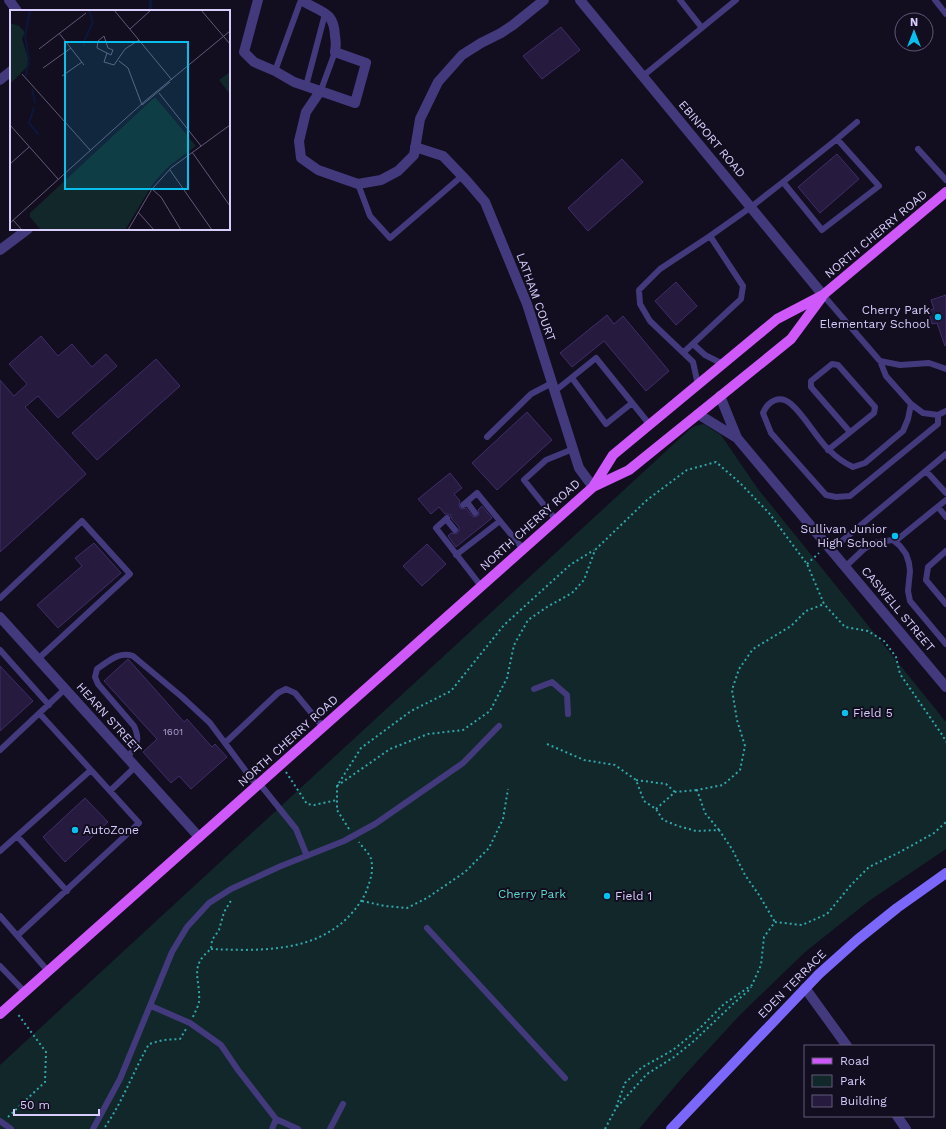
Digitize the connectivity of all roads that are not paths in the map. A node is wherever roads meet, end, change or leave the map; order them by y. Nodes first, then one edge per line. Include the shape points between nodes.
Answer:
1 (8, 0) edge
2 (258, 0) edge
3 (303, 0) edge
4 (544, 0) edge
5 (580, 0) edge
6 (680, 0) edge
7 (736, 0) edge
8 (935, 0) edge
9 (16, 10) edge
10 (325, 14) junction
11 (946, 14) edge
12 (702, 28) junction
13 (335, 52) junction
14 (275, 71) junction
15 (10, 72) edge
16 (643, 76) junction
17 (0, 80) edge
18 (306, 86) junction
19 (321, 90) junction
20 (857, 122) dead end
21 (837, 139) junction
22 (415, 147) junction
23 (918, 149) dead end
24 (462, 176) junction
25 (946, 180) edge
26 (783, 182) junction
27 (358, 184) junction
28 (946, 192) edge
29 (751, 207) junction
30 (27, 230) edge
31 (710, 236) junction
32 (0, 250) edge
33 (823, 295) junction
34 (692, 344) junction
35 (684, 352) junction
36 (880, 361) junction
37 (723, 364) junction
38 (946, 369) edge
39 (572, 378) junction
40 (698, 384) junction
41 (553, 387) junction
42 (720, 396) junction
43 (632, 403) junction
44 (911, 404) junction
45 (946, 411) edge
46 (698, 414) junction
47 (938, 415) junction
48 (650, 425) junction
49 (850, 432) junction
50 (487, 437) dead end
51 (737, 438) junction
52 (573, 449) junction
53 (828, 450) junction
54 (946, 454) edge
55 (926, 471) junction
56 (593, 487) junction
57 (946, 493) edge
58 (946, 500) edge
59 (938, 507) junction
60 (475, 512) dead end
61 (946, 516) edge
62 (556, 520) junction
63 (500, 521) junction
64 (484, 524) dead end
65 (455, 530) dead end
66 (489, 530) junction
67 (893, 540) junction
68 (829, 548) junction
69 (523, 549) junction
70 (946, 551) edge
71 (456, 555) junction
72 (845, 567) junction
73 (481, 586) junction
74 (0, 598) edge
75 (946, 604) edge
76 (0, 617) edge
77 (946, 644) edge
78 (0, 650) edge
79 (38, 659) junction
80 (946, 687) edge
81 (534, 689) dead end
82 (65, 690) junction
83 (50, 704) junction
84 (40, 714) junction
85 (568, 714) dead end
86 (499, 726) dead end
87 (323, 727) junction
88 (225, 743) junction
89 (0, 750) edge
90 (127, 758) junction
91 (135, 767) junction
92 (91, 770) junction
93 (258, 784) junction
94 (110, 791) junction
95 (17, 836) junction
96 (199, 837) junction
97 (0, 851) edge
98 (307, 856) junction
99 (946, 873) edge
100 (67, 891) junction
101 (0, 916) edge
102 (427, 928) dead end
103 (18, 935) junction
104 (1, 970) edge
105 (48, 971) junction
106 (805, 988) junction
107 (25, 992) junction
108 (151, 1006) junction
109 (0, 1014) edge
110 (846, 1045) edge
111 (565, 1078) dead end
112 (344, 1104) dead end
113 (898, 1117) edge
114 (276, 1119) junction
115 (1, 1122) edge
116 (11, 1129) edge
117 (93, 1129) edge
118 (272, 1129) edge
119 (298, 1129) edge
120 (330, 1129) edge
121 (671, 1129) edge
122 (906, 1129) edge

1 - 9 street
2 - 14 street via 244,52 254,62
3 - 10 street
3 - 14 lane
4 - 22 street via 513,25 462,55 438,82 420,119
5 - 16 street, EBINPORT ROAD
6 - 12 lane
7 - 12 lane
8 - 11 lane
10 - 13 street via 335,26
10 - 18 lane
12 - 16 lane
13 - 19 lane
13 - 19 street via 366,63 355,103
14 - 18 street
15 - 17 street
16 - 29 street, EBINPORT ROAD
18 - 19 street
19 - 27 street via 306,112 299,141 302,158 318,170
20 - 21 lane
21 - 26 lane
21 - 26 lane via 879,186 822,230
22 - 24 street, LATHAM COURT via 443,156
22 - 27 street via 414,155 398,171 382,180
23 - 25 lane
24 - 27 lane via 390,238 370,216
24 - 41 street, LATHAM COURT via 485,202 527,304
26 - 29 lane
28 - 33 main road, NORTH CHERRY ROAD
29 - 31 lane
29 - 33 street, EBINPORT ROAD
30 - 32 street
31 - 34 lane via 743,286 741,299
31 - 35 lane via 660,269 639,290 640,304 650,320
33 - 36 lane
33 - 37 main road, NORTH CHERRY ROAD via 777,319
33 - 42 main road, NORTH CHERRY ROAD via 791,339
34 - 35 lane
34 - 37 lane via 705,355
35 - 40 lane via 693,362
36 - 38 lane via 900,365 929,363
36 - 44 lane via 886,376
37 - 40 main road, NORTH CHERRY ROAD
39 - 41 lane
39 - 43 lane via 596,358
39 - 43 lane via 606,424
40 - 48 main road, NORTH CHERRY ROAD
41 - 50 lane via 531,394
41 - 52 street, LATHAM COURT
42 - 46 main road, NORTH CHERRY ROAD
42 - 51 street, CASWELL STREET
43 - 48 lane
44 - 47 lane via 923,413
44 - 53 lane via 903,431 865,463 853,467
45 - 47 lane
46 - 51 street, CASWELL STREET
46 - 56 main road, NORTH CHERRY ROAD via 629,470
47 - 53 lane via 938,424 850,496 836,497 826,495 771,433 762,413 765,406 772,400 781,398 791,403
48 - 56 main road, NORTH CHERRY ROAD via 613,454
49 - 49 lane via 874,413 875,407 838,365 832,364 811,381 812,387
49 - 53 lane
51 - 68 street, CASWELL STREET
52 - 56 street, LATHAM COURT via 579,468
52 - 62 lane via 546,460 524,480
54 - 55 lane
55 - 57 lane
55 - 68 lane via 868,520
56 - 62 main road, NORTH CHERRY ROAD
58 - 59 lane
59 - 61 lane
59 - 67 lane via 898,539
60 - 63 lane via 465,504 477,493
62 - 69 main road, NORTH CHERRY ROAD
63 - 66 lane
63 - 69 lane
64 - 66 lane
65 - 71 lane via 447,518 436,528
66 - 71 lane via 476,535
67 - 72 lane via 864,549
67 - 77 lane via 906,554 909,563 910,601
68 - 72 street, CASWELL STREET
69 - 73 main road, NORTH CHERRY ROAD
70 - 75 lane via 928,567 926,580
71 - 73 lane
72 - 80 street, CASWELL STREET
73 - 87 main road, NORTH CHERRY ROAD
74 - 79 lane via 82,521 130,574
76 - 79 street, HEARN STREET
78 - 83 lane
79 - 82 street, HEARN STREET
81 - 85 lane via 552,682 567,695
82 - 83 lane
82 - 90 street, HEARN STREET
83 - 84 lane
84 - 89 lane
84 - 92 lane
86 - 98 lane via 463,763 375,824
87 - 88 lane via 295,693 286,689 278,693
87 - 93 main road, NORTH CHERRY ROAD
88 - 90 lane via 210,723 192,706 133,656 126,653 97,669 95,677 138,734 137,745
88 - 93 lane
90 - 91 street, HEARN STREET
91 - 94 lane
91 - 96 street, HEARN STREET
92 - 94 lane
92 - 95 lane
93 - 96 main road, NORTH CHERRY ROAD
93 - 98 lane via 296,829
94 - 100 lane via 139,823
95 - 97 lane
95 - 100 lane
96 - 105 main road, NORTH CHERRY ROAD
98 - 108 lane via 231,889 209,903 187,927 172,952
99 - 106 street, EDEN TERRACE via 857,940
100 - 103 lane
101 - 103 lane
102 - 111 lane
103 - 105 lane
104 - 107 lane
105 - 107 main road, NORTH CHERRY ROAD
106 - 110 street
106 - 121 street, EDEN TERRACE
107 - 109 main road, NORTH CHERRY ROAD
108 - 114 lane via 190,1023 221,1045
108 - 117 lane via 120,1079
112 - 120 lane
113 - 122 street
114 - 118 lane
114 - 119 lane
115 - 116 lane

